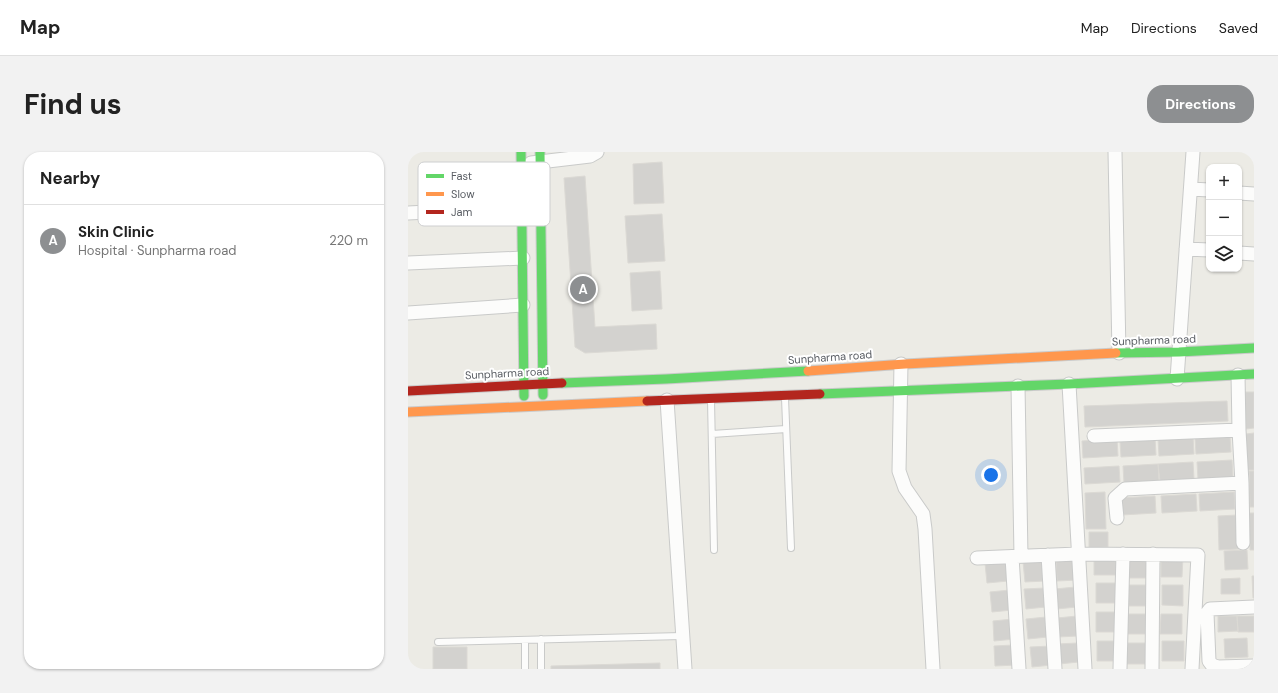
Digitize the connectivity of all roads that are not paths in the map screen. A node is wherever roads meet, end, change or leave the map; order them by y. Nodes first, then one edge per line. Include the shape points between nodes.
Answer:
1 (597, 152) edge
2 (1115, 152) edge
3 (1193, 152) edge
4 (540, 157) edge
5 (521, 158) edge
6 (1191, 189) junction
7 (1206, 190) edge
8 (1242, 193) edge
9 (1254, 194) edge
10 (408, 213) edge
11 (418, 213) edge
12 (522, 226) edge
13 (541, 226) edge
14 (1186, 249) junction
15 (1206, 250) edge
16 (1242, 253) edge
17 (1254, 254) edge
18 (523, 258) junction
19 (408, 263) edge
20 (523, 305) junction
21 (408, 313) edge
22 (1254, 348) edge
23 (1179, 352) junction
24 (1119, 353) junction
25 (901, 364) junction
26 (1254, 374) edge
27 (1238, 375) junction
28 (1178, 379) junction
29 (543, 383) junction
30 (524, 384) junction
31 (1069, 384) junction
32 (1018, 386) junction
33 (900, 390) junction
34 (408, 392) edge
35 (785, 395) junction
36 (711, 398) junction
37 (667, 400) junction
38 (544, 406) junction
39 (525, 407) junction
40 (408, 412) edge
41 (786, 429) junction
42 (1239, 430) junction
43 (712, 434) junction
44 (1094, 436) dead end
45 (1242, 483) junction
46 (1117, 518) dead end
47 (1243, 543) dead end
48 (792, 548) dead end
49 (714, 550) dead end
50 (1078, 554) junction
51 (1123, 554) junction
52 (1153, 554) junction
53 (1048, 555) junction
54 (1016, 557) junction
55 (977, 558) dead end
56 (1254, 607) edge
57 (682, 636) junction
58 (541, 639) junction
59 (525, 640) junction
60 (438, 642) dead end
61 (1254, 666) edge
62 (524, 669) edge
63 (542, 669) edge
64 (684, 669) edge
65 (933, 669) edge
66 (1019, 669) edge
67 (1055, 669) edge
68 (1085, 669) edge
69 (1120, 669) edge
70 (1152, 669) edge
71 (1192, 669) edge

1 - 4 street via 590,156
2 - 24 street
3 - 6 street
4 - 5 street
6 - 7 street
6 - 14 street
8 - 9 street
10 - 11 street
12 - 18 street
13 - 29 street
14 - 15 street
14 - 23 street
16 - 17 street
18 - 19 street
18 - 20 street
20 - 21 street
20 - 30 street
22 - 23 street, Sunpharma road
23 - 24 street, Sunpharma road
23 - 28 street
24 - 25 street, Sunpharma road
25 - 29 street, Sunpharma road via 792,372
25 - 33 street
26 - 27 street
27 - 28 street
27 - 42 street
28 - 31 street
29 - 30 street, Sunpharma road
29 - 38 street
30 - 34 street, Sunpharma road
30 - 39 street
31 - 32 street
31 - 50 street
32 - 33 street
32 - 54 street
33 - 35 street
33 - 65 street via 900,470 905,488 923,514
35 - 36 street
35 - 41 lane
36 - 37 street
36 - 43 lane
37 - 38 street
37 - 57 street
38 - 39 street
39 - 40 street
41 - 43 lane
41 - 48 lane
42 - 44 street
42 - 45 street
43 - 49 lane
45 - 46 street via 1125,489 1115,498
45 - 47 street
50 - 51 street
50 - 53 street
50 - 68 street
51 - 52 street
51 - 69 street
52 - 70 street
52 - 71 street via 1198,555
53 - 54 street
53 - 67 street
54 - 55 street
54 - 66 street
56 - 61 street via 1210,609 1207,613 1209,661 1212,666
57 - 58 lane
57 - 64 street
58 - 59 lane
58 - 63 lane
59 - 60 lane
59 - 62 lane

